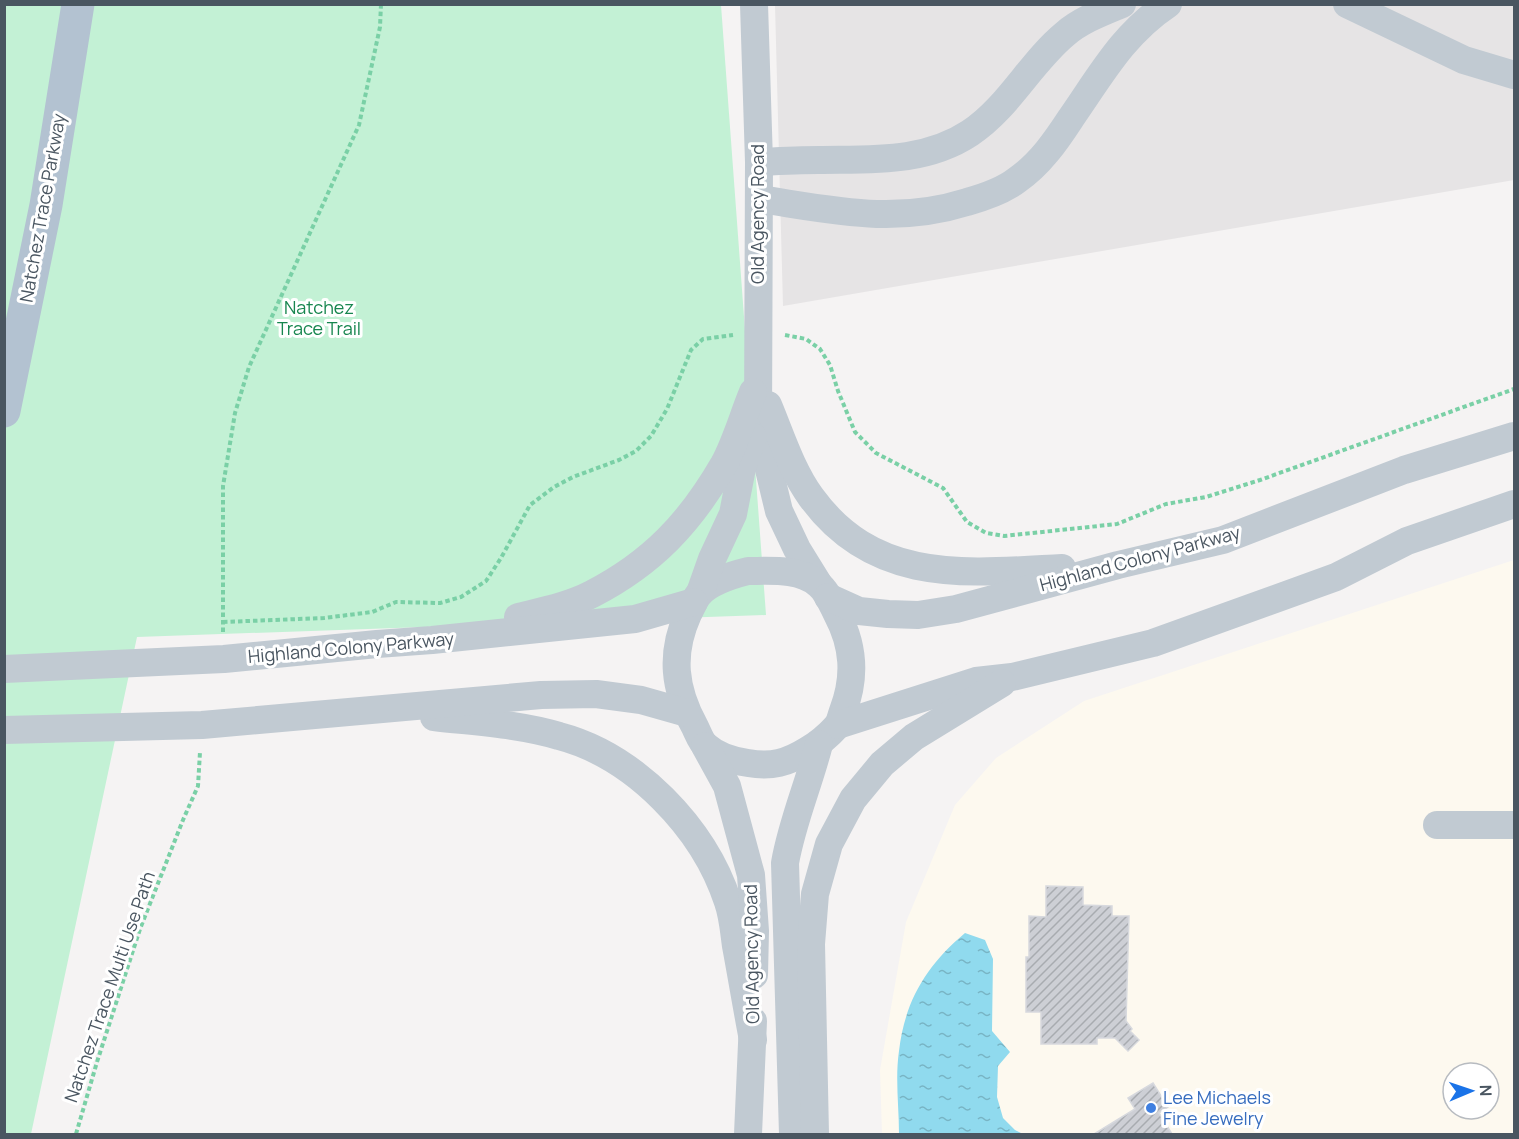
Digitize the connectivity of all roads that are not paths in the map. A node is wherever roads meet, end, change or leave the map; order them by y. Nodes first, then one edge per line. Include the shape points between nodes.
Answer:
1 (78, 4) edge
2 (754, 4) edge
3 (1122, 4) edge
4 (1168, 4) edge
5 (1347, 4) edge
6 (1515, 75) edge
7 (759, 162) junction
8 (759, 199) junction
9 (758, 379) junction
10 (4, 411) edge
11 (758, 424) junction
12 (1515, 436) edge
13 (1515, 504) edge
14 (1118, 566) junction
15 (823, 590) junction
16 (697, 598) junction
17 (432, 640) junction
18 (4, 669) edge
19 (1012, 677) junction
20 (366, 710) junction
21 (687, 713) junction
22 (4, 730) edge
23 (828, 734) junction
24 (705, 746) junction
25 (1437, 825) dead end
26 (1515, 825) edge
27 (753, 1040) junction
28 (748, 1134) edge
29 (793, 1134) edge
30 (815, 1134) edge

1 - 10 main road, Natchez Trace Parkway via 46,205
2 - 7 street, Old Agency Road
3 - 7 street via 1066,33 999,108 970,133 939,149 904,158
4 - 8 street via 1138,27 1108,61 1045,155 1017,180 988,196 923,213 884,215
5 - 6 street via 1464,60
7 - 8 street, Old Agency Road
8 - 9 street, Old Agency Road
9 - 11 street, Old Agency Road
9 - 14 street via 792,464 811,496 833,523 882,555 914,567 967,573
9 - 17 street via 725,462 669,541 640,565 591,595 565,605
11 - 15 street, Old Agency Road via 779,512
11 - 16 street, Old Agency Road via 742,468 733,514
12 - 14 street, Highland Colony Parkway via 1404,471 1223,540
13 - 19 street via 1407,541 1336,577 1153,643
14 - 15 street, Highland Colony Parkway via 956,609 918,615 859,611
15 - 16 street via 800,574 748,571 726,577
15 - 23 street via 842,623 851,649 852,676 846,703
16 - 17 street, Highland Colony Parkway via 635,619
16 - 21 street via 681,630 676,656 677,683
17 - 18 street, Highland Colony Parkway via 224,659
19 - 23 street via 976,681
19 - 30 street via 914,737 882,764 853,799 829,843 815,894 811,944
20 - 21 street via 596,694 641,700
20 - 22 street via 202,724
20 - 27 street via 505,725 560,736 599,751 639,777 671,806 704,850 728,902
21 - 24 street
23 - 24 street via 794,759 768,766 733,761
23 - 29 street, Old Agency Road via 790,834 785,863
24 - 27 street, Old Agency Road via 726,786 751,875 755,932
25 - 26 street
27 - 28 street, Old Agency Road

